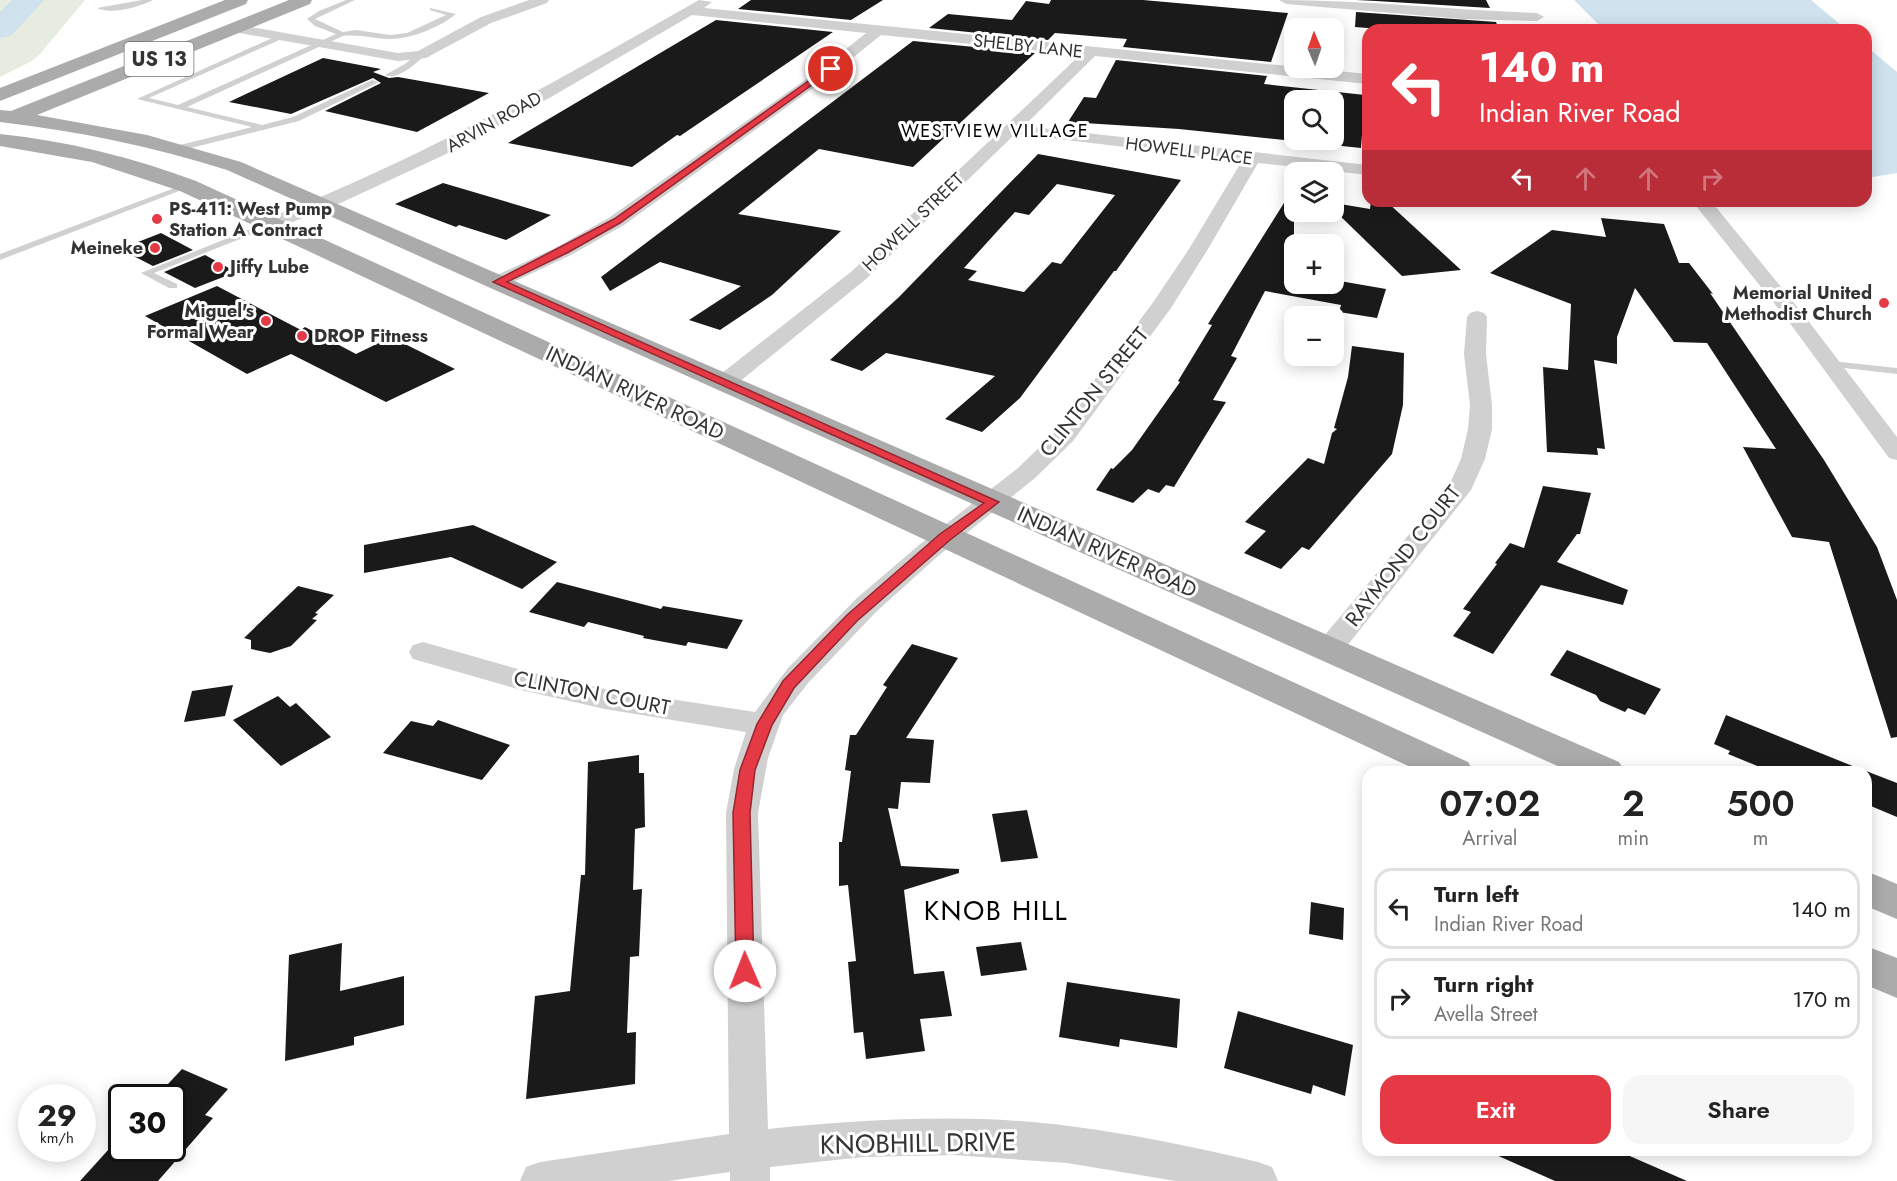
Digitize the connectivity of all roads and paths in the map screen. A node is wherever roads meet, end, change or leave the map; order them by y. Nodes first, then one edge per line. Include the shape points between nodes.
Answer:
1 (150, 0) edge
2 (240, 0) edge
3 (304, 0) edge
4 (352, 0) edge
5 (542, 0) edge
6 (709, 0) edge
7 (1286, 0) edge
8 (1521, 0) edge
9 (100, 8) dead end
10 (432, 9) dead end
11 (689, 11) junction
12 (1537, 17) junction
13 (1542, 24) edge
14 (234, 28) junction
15 (877, 31) junction
16 (341, 34) junction
17 (282, 37) junction
18 (321, 44) junction
19 (1091, 52) junction
20 (421, 55) junction
21 (389, 75) dead end
22 (1362, 78) edge
23 (375, 82) dead end
24 (0, 95) edge
25 (181, 107) junction
26 (4, 119) edge
27 (262, 127) junction
28 (1011, 129) junction
29 (0, 140) edge
30 (179, 148) junction
31 (1252, 158) junction
32 (1362, 170) edge
33 (188, 186) junction
34 (323, 205) junction
35 (1706, 207) edge
36 (270, 224) junction
37 (0, 257) edge
38 (498, 282) junction
39 (173, 286) dead end
40 (1477, 317) dead end
41 (1831, 364) junction
42 (1897, 371) edge
43 (725, 382) junction
44 (1897, 453) edge
45 (993, 502) junction
46 (945, 537) junction
47 (1329, 649) junction
48 (423, 652) dead end
49 (764, 724) junction
50 (1442, 766) edge
51 (1592, 766) edge
52 (1872, 891) edge
53 (1897, 902) edge
54 (1872, 967) edge
55 (1897, 979) edge
56 (749, 1166) edge
57 (540, 1181) edge
58 (1258, 1181) edge

1 - 9 lane
2 - 24 main road, US 13
3 - 14 main road, US 13
4 - 16 lane via 311,19
5 - 20 street via 486,20
6 - 11 street, ARVIN ROAD
7 - 12 street via 1429,13
8 - 12 street
10 - 16 lane via 453,14 409,35
11 - 15 street, SHELBY LANE
11 - 34 street, ARVIN ROAD via 455,144
12 - 13 street
14 - 17 street
14 - 26 main road, US 13
15 - 19 street, SHELBY LANE
15 - 38 street via 831,69 650,199 564,251
16 - 18 lane
17 - 18 street
17 - 25 lane via 141,99
18 - 20 street via 398,57
18 - 25 lane
19 - 22 street, SHELBY LANE
19 - 28 street, HOWELL STREET
20 - 21 lane
23 - 27 lane via 296,119
25 - 27 lane
26 - 30 main road, INDIAN RIVER ROAD via 103,131
27 - 30 lane
28 - 31 street, HOWELL PLACE
28 - 43 street, HOWELL STREET via 859,275
29 - 33 main road, INDIAN RIVER ROAD via 103,159
30 - 34 main road, INDIAN RIVER ROAD via 234,166
31 - 32 street, HOWELL PLACE
31 - 45 street, CLINTON STREET via 1172,291 1113,372 1053,448
33 - 36 main road, INDIAN RIVER ROAD
33 - 37 lane
34 - 36 street, ARVIN ROAD
34 - 38 main road, INDIAN RIVER ROAD
35 - 41 street
36 - 39 lane via 146,273
36 - 46 main road, INDIAN RIVER ROAD
38 - 43 main road, INDIAN RIVER ROAD
40 - 47 street, RAYMOND COURT via 1480,429 1473,459 1459,490
41 - 42 lane
41 - 44 street
43 - 45 main road, INDIAN RIVER ROAD
45 - 46 street, CLINTON STREET
45 - 47 main road, INDIAN RIVER ROAD
46 - 49 street, CLINTON STREET via 852,618 789,684
46 - 50 main road, INDIAN RIVER ROAD
47 - 51 main road, INDIAN RIVER ROAD
48 - 49 street, CLINTON COURT via 605,699
49 - 56 street, CLINTON STREET via 748,770 742,813
52 - 53 main road
54 - 55 main road
56 - 57 street, KNOBHILL DRIVE
56 - 58 street, KNOBHILL DRIVE via 863,1138 976,1138 1067,1144 1159,1158

